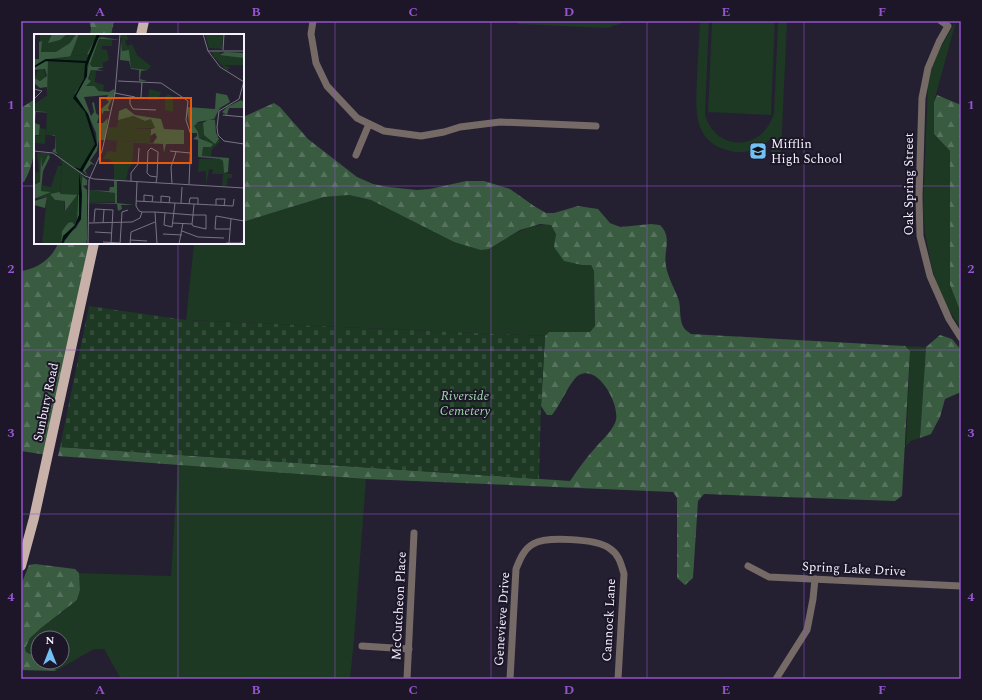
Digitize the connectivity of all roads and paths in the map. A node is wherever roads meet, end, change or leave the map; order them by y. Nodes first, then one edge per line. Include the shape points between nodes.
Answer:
1 (144, 21) edge
2 (313, 21) edge
3 (940, 21) edge
4 (141, 34) edge
5 (369, 124) junction
6 (596, 126) dead end
7 (356, 155) dead end
8 (94, 244) edge
9 (961, 338) edge
10 (414, 533) dead end
11 (534, 543) joint
12 (21, 566) edge
13 (748, 566) dead end
14 (815, 579) junction
15 (961, 586) edge
16 (362, 646) dead end
17 (409, 649) junction
18 (407, 679) edge
19 (510, 679) edge
20 (618, 679) edge
21 (776, 679) edge

1 - 4 main road
2 - 5 street via 311,34 316,63 327,86 357,118
3 - 9 street, Oak Spring Street via 948,26 928,68 922,98 920,236 930,276 949,319
5 - 6 street via 384,131 421,136 460,127 500,122
5 - 7 street
8 - 12 main road, Sunbury Road via 34,518
10 - 17 street, McCutcheon Place
11 - 19 street, Genevieve Drive via 522,554 516,569
11 - 20 street, Cannock Lane via 548,539 596,542 610,548 620,559 624,574
13 - 14 street, Spring Lake Drive via 770,576
14 - 15 street, Spring Lake Drive
14 - 21 street via 807,630
16 - 17 street
17 - 18 street, McCutcheon Place

